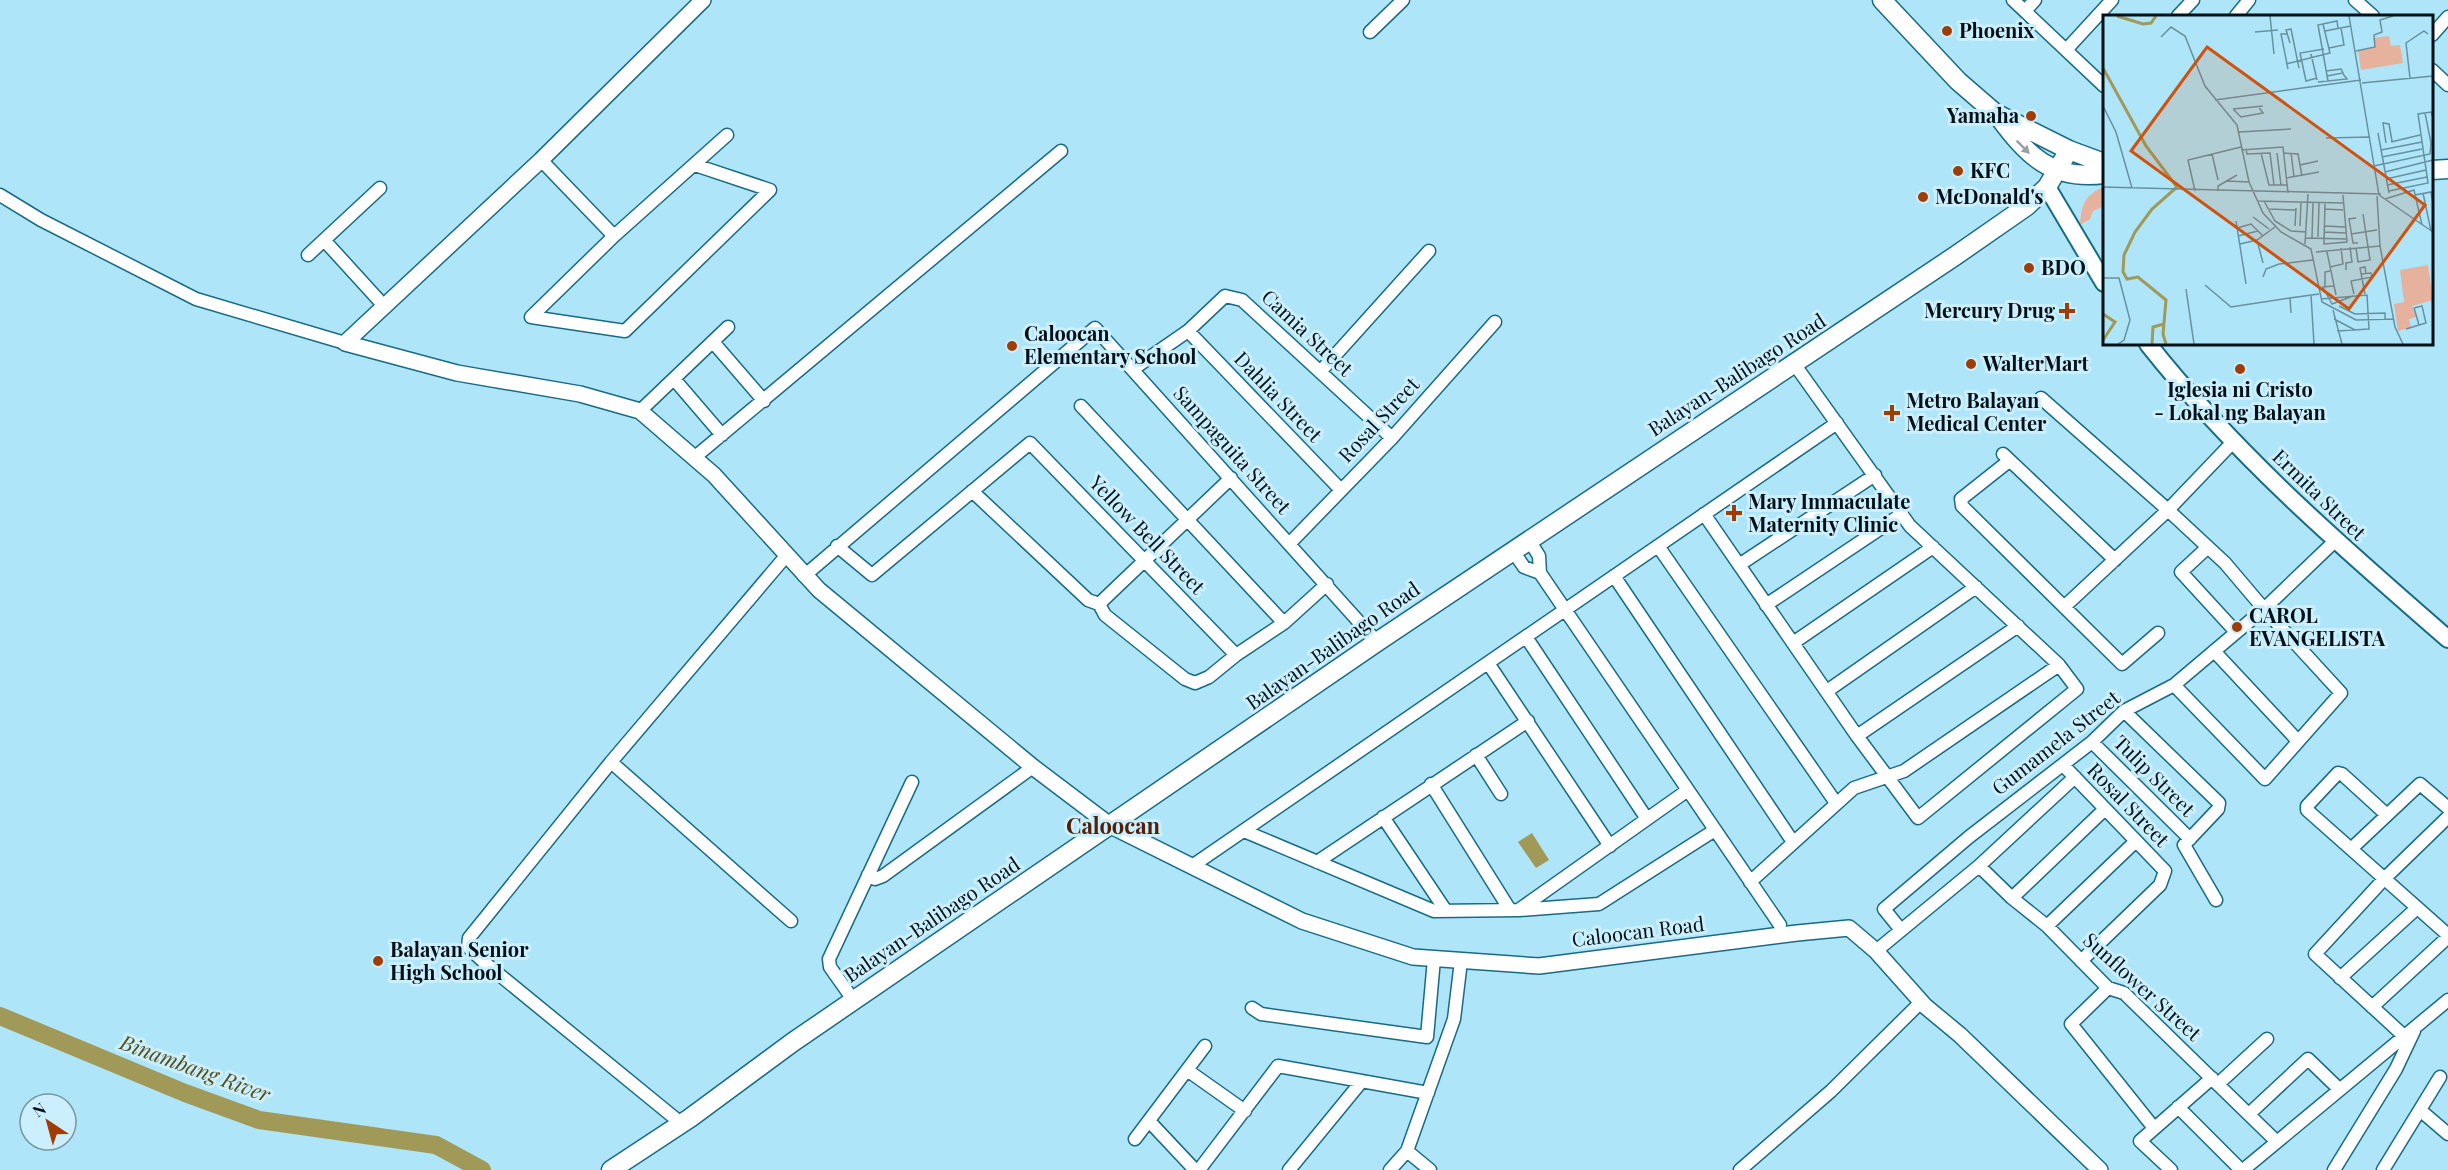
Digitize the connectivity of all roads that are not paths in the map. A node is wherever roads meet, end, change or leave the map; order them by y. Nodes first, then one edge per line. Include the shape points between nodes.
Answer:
1 (703, 0) edge
2 (1403, 0) edge
3 (1882, 0) edge
4 (2013, 0) edge
5 (2035, 0) edge
6 (2112, 0) edge
7 (2193, 0) edge
8 (2249, 0) edge
9 (2355, 0) edge
10 (2025, 11) junction
11 (2179, 15) edge
12 (2237, 15) edge
13 (2372, 15) edge
14 (2448, 17) edge
15 (1370, 33) dead end
16 (2433, 34) edge
17 (2066, 50) junction
18 (2433, 71) edge
19 (2448, 85) edge
20 (2103, 86) edge
21 (1995, 113) junction
22 (727, 135) dead end
23 (2069, 150) junction
24 (1062, 151) dead end
25 (541, 160) junction
26 (2103, 163) edge
27 (695, 165) junction
28 (2448, 169) edge
29 (2433, 170) edge
30 (2059, 171) junction
31 (2103, 174) edge
32 (2047, 187) junction
33 (380, 188) dead end
34 (0, 195) edge
35 (614, 236) junction
36 (324, 240) junction
37 (1429, 251) dead end
38 (308, 255) dead end
39 (2103, 281) edge
40 (385, 307) junction
41 (1495, 322) dead end
42 (728, 327) dead end
43 (1188, 331) junction
44 (713, 342) junction
45 (345, 343) junction
46 (2149, 345) edge
47 (1795, 365) junction
48 (1133, 369) junction
49 (1320, 372) junction
50 (674, 379) junction
51 (2041, 398) dead end
52 (764, 401) junction
53 (1081, 406) dead end
54 (640, 411) junction
55 (1837, 423) junction
56 (722, 435) junction
57 (1392, 438) junction
58 (2233, 442) junction
59 (695, 457) junction
60 (1875, 475) junction
61 (1231, 478) junction
62 (1341, 490) junction
63 (972, 491) junction
64 (2168, 510) junction
65 (1704, 514) junction
66 (1902, 514) junction
67 (1188, 520) junction
68 (1529, 540) junction
69 (2335, 541) junction
70 (1290, 543) junction
71 (837, 546) junction
72 (1659, 546) junction
73 (1933, 547) junction
74 (2208, 547) junction
75 (1513, 551) junction
76 (786, 556) junction
77 (1144, 560) junction
78 (2115, 560) junction
79 (1739, 565) junction
80 (1540, 573) junction
81 (804, 576) junction
82 (1614, 576) junction
83 (1328, 584) junction
84 (1976, 587) junction
85 (1099, 604) junction
86 (1766, 605) junction
87 (2064, 607) junction
88 (2264, 609) junction
89 (1566, 610) junction
90 (1284, 623) junction
91 (2018, 626) junction
92 (2236, 632) junction
93 (2158, 633) dead end
94 (1526, 637) junction
95 (2448, 639) edge
96 (1377, 642) junction
97 (1793, 643) junction
98 (2214, 651) junction
99 (1236, 655) junction
100 (1488, 663) junction
101 (2058, 665) junction
102 (2174, 685) junction
103 (1827, 691) junction
104 (2124, 711) junction
105 (1528, 721) junction
106 (1857, 736) junction
107 (2298, 741) junction
108 (2092, 742) junction
109 (1476, 755) junction
110 (611, 762) junction
111 (2063, 765) junction
112 (1033, 768) junction
113 (1887, 776) junction
114 (2075, 777) junction
115 (912, 782) dead end
116 (1431, 784) junction
117 (1688, 790) junction
118 (1501, 794) dead end
119 (1836, 803) junction
120 (2448, 808) edge
121 (2105, 809) junction
122 (2387, 815) junction
123 (1383, 817) junction
124 (2448, 817) edge
125 (1647, 819) junction
126 (1111, 826) junction
127 (1715, 830) junction
128 (1244, 831) junction
129 (2190, 839) junction
130 (1793, 842) junction
131 (2136, 842) junction
132 (1610, 846) junction
133 (2351, 849) junction
134 (1317, 862) junction
135 (1195, 864) dead end
136 (1979, 866) junction
137 (868, 875) junction
138 (2384, 879) junction
139 (1750, 882) junction
140 (2012, 898) junction
141 (2216, 900) dead end
142 (2417, 908) junction
143 (1514, 910) junction
144 (1446, 911) junction
145 (791, 921) dead end
146 (1780, 925) dead end
147 (2047, 926) junction
148 (1901, 930) junction
149 (2448, 936) edge
150 (1876, 951) junction
151 (1434, 959) junction
152 (1461, 961) junction
153 (2081, 961) junction
154 (2340, 978) junction
155 (2108, 988) junction
156 (2448, 1000) edge
157 (854, 1001) junction
158 (1921, 1002) junction
159 (2372, 1007) junction
160 (1252, 1008) dead end
161 (2416, 1027) junction
162 (2404, 1036) junction
163 (2267, 1039) dead end
164 (1204, 1046) dead end
165 (1187, 1070) junction
166 (2440, 1077) dead end
167 (1362, 1081) junction
168 (2215, 1081) junction
169 (2339, 1089) junction
170 (1428, 1093) junction
171 (2178, 1107) junction
172 (2420, 1110) junction
173 (1245, 1111) junction
174 (2249, 1114) junction
175 (1149, 1121) junction
176 (682, 1124) junction
177 (2154, 1128) junction
178 (2448, 1134) edge
179 (1135, 1140) dead end
180 (2276, 1141) junction
181 (1407, 1150) junction
182 (611, 1170) edge
183 (1197, 1170) edge
184 (1289, 1170) edge
185 (1390, 1170) edge
186 (1430, 1170) edge
187 (1740, 1170) edge
188 (2100, 1170) edge
189 (2171, 1170) edge
190 (2242, 1170) edge
191 (2334, 1170) edge
192 (2383, 1170) edge

1 - 25 street
2 - 15 street
3 - 21 main road via 1958,81
4 - 10 street
5 - 10 street
6 - 17 street
7 - 11 street
8 - 12 street
9 - 13 street
10 - 17 street
14 - 16 street
17 - 20 street
18 - 19 street
21 - 23 main road
21 -> 30 main road via 2021,146
22 - 27 street
23 - 26 main road
23 - 30 main road, Balayan-Balibago Road
24 - 52 street
25 - 35 street
25 - 40 street
27 - 35 street
27 - 35 street via 770,190 625,330 531,316
28 - 29 main road
30 - 31 main road
30 - 32 main road, Balayan-Balibago Road
32 - 39 main road
32 - 47 main road, Balayan-Balibago Road via 2027,206
33 - 36 street
34 - 45 street via 196,299
36 - 38 street
36 - 40 street
37 - 49 street
40 - 45 street
41 - 57 street, Rosal Street
42 - 44 street
43 - 48 street, Camia Street
43 - 49 street, Camia Street via 1225,296 1242,300
43 - 62 street, Dahlia Street
44 - 50 street
44 - 52 street
45 - 54 street via 457,373 580,394
46 - 58 main road, Ermita Street
47 - 55 street
47 - 68 main road, Balayan-Balibago Road
48 - 61 street, Sampaguita Street
48 - 71 street, Sampaguita Street via 1095,328
49 - 57 street, Camia Street
50 - 54 street
50 - 56 street
51 - 64 street
52 - 56 street
53 - 67 street
54 - 59 street, Caloocan Road
55 - 60 street
55 - 65 street
56 - 59 street
57 - 62 street, Rosal Street
58 - 64 street
58 - 69 main road, Ermita Street
59 - 76 street, Caloocan Road
60 - 66 street
60 - 79 street
61 - 67 street
61 - 70 street, Sampaguita Street
62 - 70 street, Rosal Street
63 - 71 street via 872,575
63 - 77 street, Yellow Bell Street via 1030,443
63 - 85 street via 1088,600
64 - 74 street
64 - 78 street
65 - 72 street
65 - 79 street
66 - 73 street
66 - 86 street
67 - 77 street
67 - 90 street
68 - 75 main road, Balayan-Balibago Road
68 - 80 street via 1539,556
69 - 88 street, Gumamela Street
69 - 95 main road, Ermita Street
70 - 83 street, Sampaguita Street
71 - 81 street, Sampaguita Street
72 - 82 street
72 - 119 street
73 - 84 street
73 - 97 street
74 - 88 street
74 - 92 street via 2181,572
75 - 80 street via 1524,567
75 - 96 main road, Balayan-Balibago Road
76 - 81 street, Caloocan Road
76 - 110 street
77 - 85 street
77 - 99 street, Yellow Bell Street
78 - 87 street
78 - 87 street via 2006,458 1961,499 1962,506
79 - 86 street
80 - 89 street
81 - 112 street, Caloocan Road
82 - 89 street
82 - 130 street
83 - 90 street
83 - 96 street, Sampaguita Street
84 - 91 street
84 - 103 street
85 - 99 street via 1105,615 1185,679 1195,682 1209,677
86 - 97 street
87 - 93 street via 2122,664
88 - 92 street, Gumamela Street
88 - 107 street via 2341,693
89 - 94 street
89 - 117 street
90 - 99 street
91 - 101 street
91 - 106 street
92 - 98 street, Gumamela Street
94 - 100 street
94 - 125 street
96 - 126 main road, Balayan-Balibago Road
97 - 103 street
98 - 102 street, Gumamela Street
98 - 107 street
100 - 105 street
100 - 128 street
101 - 113 street via 1904,771
101 - 113 street via 2077,689 1918,818
102 - 104 street, Gumamela Street
102 - 107 street via 2265,779
103 - 106 street
104 - 108 street, Gumamela Street
104 - 129 street via 2219,803
105 - 109 street
105 - 132 street
106 - 113 street
108 - 111 street, Gumamela Street
108 - 129 street, Tulip Street
109 - 116 street
109 - 118 street
110 - 145 street
110 - 176 street via 468,938 468,947
111 - 114 street, Rosal Street
111 - 148 street, Gumamela Street via 1987,822 1884,909
112 - 126 street, Caloocan Road
112 - 137 street via 883,876 875,879
113 - 119 street via 1854,788
114 - 121 street, Rosal Street
114 - 136 street
115 - 137 street
116 - 123 street
116 - 143 street
117 - 125 street
117 - 127 street
119 - 130 street
120 - 122 street via 2420,784
121 - 131 street, Rosal Street
121 - 140 street
122 - 133 street
122 - 133 street via 2338,773 2307,810
123 - 134 street
123 - 144 street
124 - 138 street
125 - 132 street
126 - 151 street, Caloocan Road via 1302,921 1413,957
126 - 157 main road, Balayan-Balibago Road
127 - 139 street
127 - 143 street via 1599,904
128 - 134 street
128 - 135 street
129 - 141 street via 2184,845
130 - 139 street
131 - 147 street
131 - 153 street, Rosal Street via 2164,871 2160,885
132 - 143 street
133 - 138 street
134 - 144 street via 1434,911
136 - 140 street, Sunflower Street
136 - 148 street
137 - 157 street via 829,958 830,967
138 - 142 street
138 - 154 street via 2314,954
139 - 146 street
140 - 147 street, Sunflower Street
142 - 149 street
142 - 154 street
143 - 144 street
147 - 153 street, Sunflower Street
148 - 150 street
149 - 159 street
150 - 152 street, Caloocan Road via 1849,928 1539,966
150 - 158 street, Caloocan Road
151 - 152 street, Caloocan Road
151 - 160 street via 1426,1037 1261,1014
152 - 170 street via 1454,1019
153 - 155 street, Sunflower Street
154 - 159 street
155 - 168 street, Sunflower Street via 2124,993
155 - 177 street via 2071,1024
156 - 161 street
157 - 176 main road, Balayan-Balibago Road
158 - 187 street via 1831,1092
158 - 188 street, Caloocan Road
159 - 162 street
161 - 162 street
161 - 191 street via 2396,1069
162 - 169 street
163 - 168 street
164 - 165 street
165 - 173 street
165 - 175 street
166 - 172 street
167 - 170 street
167 - 173 street via 1278,1066
167 - 184 street
168 - 171 street
168 - 174 street, Sunflower Street
169 - 174 street via 2308,1059
169 - 180 street
170 - 181 street
171 - 177 street
171 - 190 street
172 - 178 street
172 - 192 street
173 - 183 street
174 - 180 street, Sunflower Street
175 - 179 street
175 - 183 street
176 - 182 main road, Balayan-Balibago Road
177 - 189 street via 2140,1141
180 - 190 street
181 - 185 street
181 - 186 street

